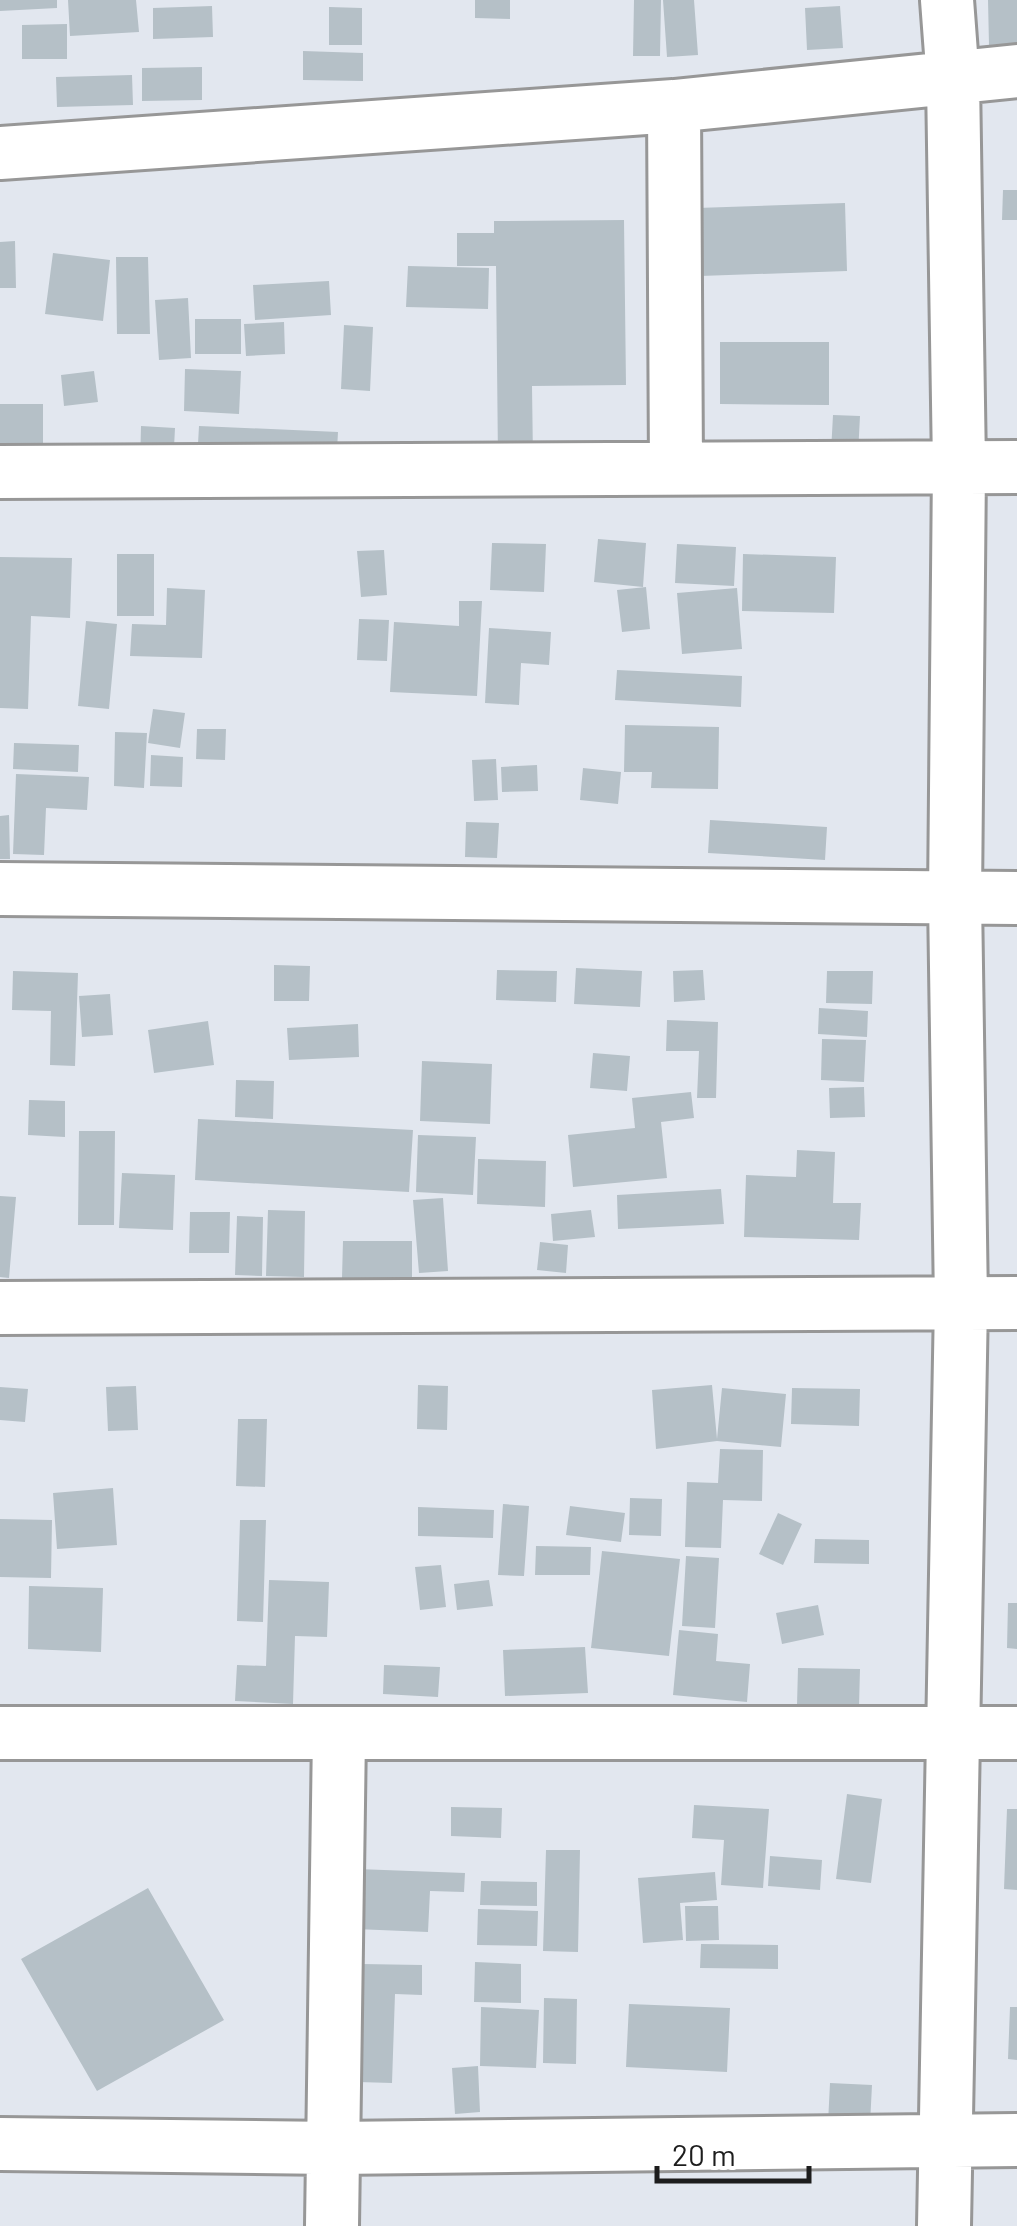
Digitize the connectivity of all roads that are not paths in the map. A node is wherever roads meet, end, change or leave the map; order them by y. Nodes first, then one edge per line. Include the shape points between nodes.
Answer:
1 (946, 0) edge
2 (1017, 71) edge
3 (953, 80) junction
4 (674, 106) junction
5 (0, 153) edge
6 (959, 466) junction
7 (1017, 467) edge
8 (676, 468) junction
9 (0, 472) edge
10 (0, 888) edge
11 (955, 898) junction
12 (1017, 898) edge
13 (962, 1303) junction
14 (1017, 1304) edge
15 (0, 1308) edge
16 (0, 1733) edge
17 (1017, 1733) edge
18 (339, 1734) junction
19 (954, 1734) junction
20 (946, 2140) junction
21 (1017, 2140) edge
22 (0, 2144) edge
23 (334, 2148) junction
24 (332, 2226) edge
25 (944, 2226) edge

1 - 3 street
2 - 3 street
3 - 4 street
3 - 6 street
4 - 5 street
4 - 8 street
6 - 7 street
6 - 8 street
6 - 11 street
8 - 9 street
10 - 11 street
11 - 12 street
11 - 13 street
13 - 14 street
13 - 15 street
13 - 19 street
16 - 18 street
17 - 19 street
18 - 19 street
18 - 23 street
19 - 20 street
20 - 21 street
20 - 23 street
20 - 25 street
22 - 23 street
23 - 24 street

